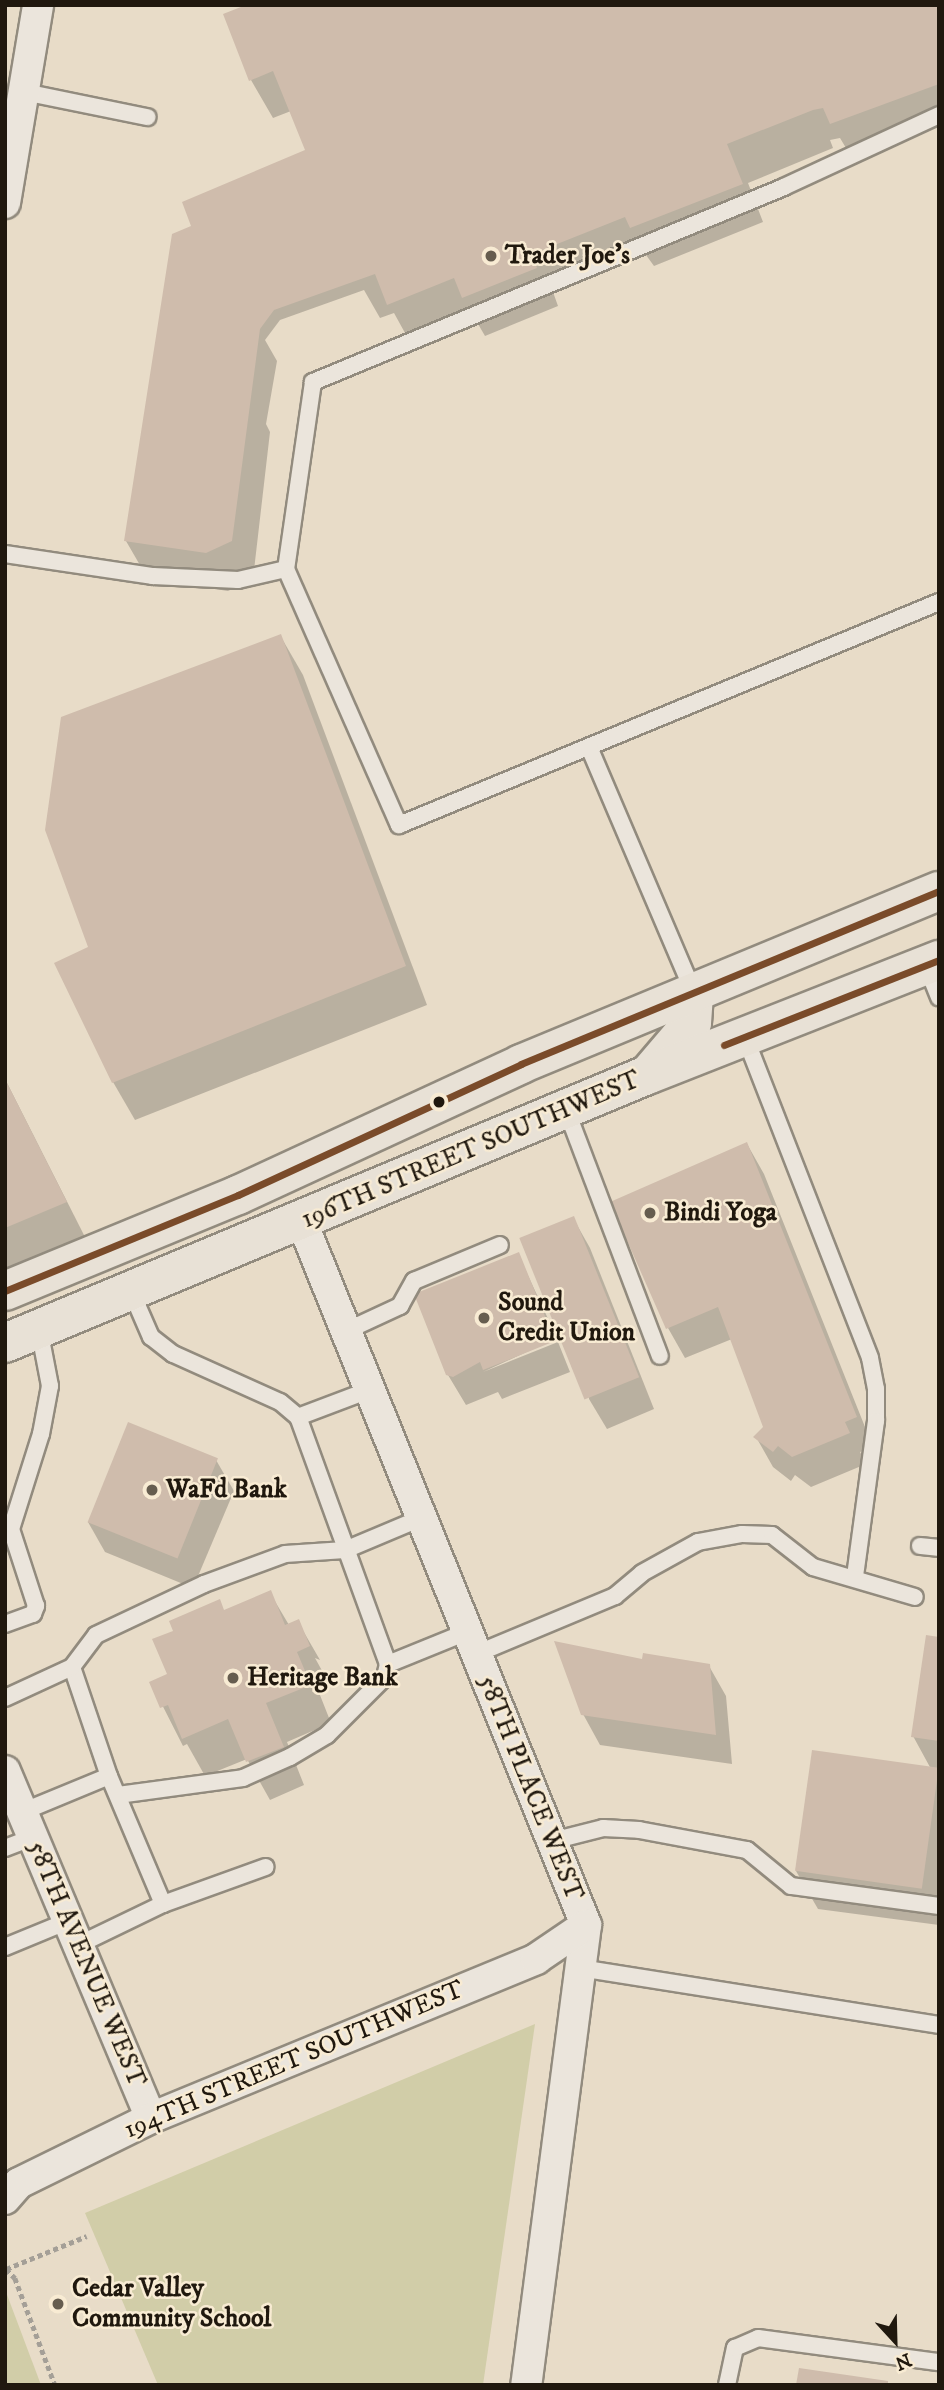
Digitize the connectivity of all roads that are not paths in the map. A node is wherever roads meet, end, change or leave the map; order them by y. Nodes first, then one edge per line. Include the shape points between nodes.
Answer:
1 (38, 5) edge
2 (24, 92) junction
3 (939, 115) edge
4 (147, 117) dead end
5 (8, 157) edge
6 (5, 203) edge
7 (5, 554) edge
8 (286, 569) junction
9 (939, 602) edge
10 (589, 747) junction
11 (939, 891) edge
12 (934, 974) edge
13 (694, 993) junction
14 (745, 1037) junction
15 (647, 1075) junction
16 (566, 1109) junction
17 (346, 1145) junction
18 (302, 1222) junction
19 (500, 1245) dead end
20 (5, 1291) edge
21 (131, 1292) junction
22 (346, 1331) junction
23 (22, 1336) edge
24 (660, 1356) dead end
25 (369, 1390) junction
26 (298, 1417) junction
27 (421, 1518) junction
28 (920, 1546) dead end
29 (939, 1548) edge
30 (345, 1550) junction
31 (855, 1576) junction
32 (915, 1597) dead end
33 (5, 1624) edge
34 (472, 1643) junction
35 (388, 1664) junction
36 (72, 1667) junction
37 (5, 1698) edge
38 (5, 1772) edge
39 (109, 1776) junction
40 (118, 1795) junction
41 (28, 1825) junction
42 (552, 1841) junction
43 (5, 1848) edge
44 (267, 1867) dead end
45 (163, 1904) junction
46 (939, 1906) edge
47 (586, 1925) junction
48 (73, 1933) junction
49 (5, 1947) edge
50 (580, 1968) junction
51 (939, 2025) edge
52 (150, 2118) junction
53 (5, 2199) edge
54 (939, 2362) edge
55 (526, 2385) edge
56 (727, 2385) edge

1 - 2 street
2 - 4 lane
2 - 5 street
3 - 8 lane via 772,192 313,382
5 - 6 street
7 - 8 lane via 153,576 239,580
8 - 10 lane via 399,825
9 - 10 lane
10 - 13 lane
11 - 13 main road, 196TH STREET SOUTHWEST
12 - 14 main road, 196TH STREET SOUTHWEST
13 - 15 main road via 692,1023
13 - 17 main road, 196TH STREET SOUTHWEST via 521,1064
14 - 15 main road, 196TH STREET SOUTHWEST
14 - 31 lane via 870,1359 877,1421
15 - 16 main road, 196TH STREET SOUTHWEST
16 - 18 main road, 196TH STREET SOUTHWEST
16 - 24 lane
17 - 18 main road via 347,1163 332,1181 300,1203
17 - 20 main road, 196TH STREET SOUTHWEST
18 - 21 main road, 196TH STREET SOUTHWEST
18 - 22 street, 58TH PLACE WEST
19 - 22 lane via 414,1282 400,1306
21 - 23 main road, 196TH STREET SOUTHWEST
21 - 26 lane via 151,1337 173,1354 280,1402
22 - 25 street, 58TH PLACE WEST
23 - 33 lane via 50,1385 41,1434 11,1529 36,1606 33,1614
25 - 26 lane
25 - 27 street, 58TH PLACE WEST
26 - 30 lane via 319,1465
27 - 30 lane
27 - 34 street, 58TH PLACE WEST
28 - 29 lane
30 - 35 lane
30 - 36 lane via 285,1554 204,1584 96,1635
31 - 32 lane
31 - 34 lane via 813,1567 772,1535 742,1534 698,1542 642,1573 615,1596
34 - 35 lane
34 - 42 street, 58TH PLACE WEST
35 - 40 lane via 385,1676 327,1735 290,1757 243,1778
36 - 37 lane
36 - 39 lane
38 - 41 street, 58TH AVENUE WEST
39 - 40 lane
39 - 41 lane
40 - 45 lane
41 - 43 lane
41 - 48 street, 58TH AVENUE WEST
42 - 46 lane via 603,1829 639,1830 747,1850 790,1886
42 - 47 street, 58TH PLACE WEST
44 - 45 lane
45 - 48 lane
47 - 50 street, 58TH PLACE WEST
47 - 52 street, 194TH STREET SOUTHWEST via 536,1959
48 - 49 lane
48 - 52 street, 58TH AVENUE WEST
50 - 51 lane
50 - 55 street, 58TH PLACE WEST
52 - 53 street, 194TH STREET SOUTHWEST via 19,2183
54 - 56 lane via 758,2338 735,2348

